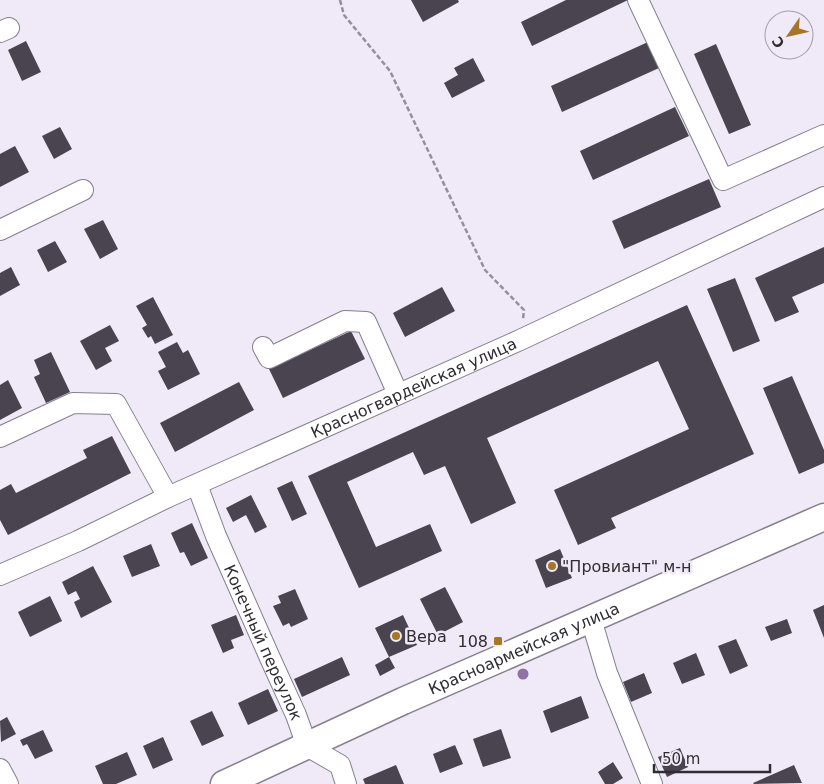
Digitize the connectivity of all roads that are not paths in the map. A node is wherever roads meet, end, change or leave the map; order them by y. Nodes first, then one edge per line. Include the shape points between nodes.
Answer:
1 (638, 0) edge
2 (824, 135) edge
3 (83, 190) dead end
4 (824, 197) edge
5 (0, 230) edge
6 (263, 348) dead end
7 (398, 394) junction
8 (0, 437) edge
9 (197, 485) junction
10 (168, 497) junction
11 (824, 517) edge
12 (0, 575) edge
13 (591, 620) junction
14 (306, 746) junction
15 (0, 769) edge
16 (8, 784) edge
17 (224, 784) edge
18 (346, 784) edge
19 (652, 784) edge

1 - 2 street via 724,180
3 - 5 street
4 - 7 street, Красногвардейская улица
6 - 7 street via 269,358 345,321 366,322
7 - 9 street, Красногвардейская улица
8 - 10 street via 73,403 116,404
9 - 10 street, Красногвардейская улица
9 - 14 street, Конечный переулок via 220,545 296,715
10 - 12 street, Красногвардейская улица
11 - 13 main road, Красноармейская улица
13 - 14 main road, Красноармейская улица
13 - 19 street via 607,673
14 - 17 main road, Красноармейская улица
14 - 18 street via 340,765
15 - 16 street

